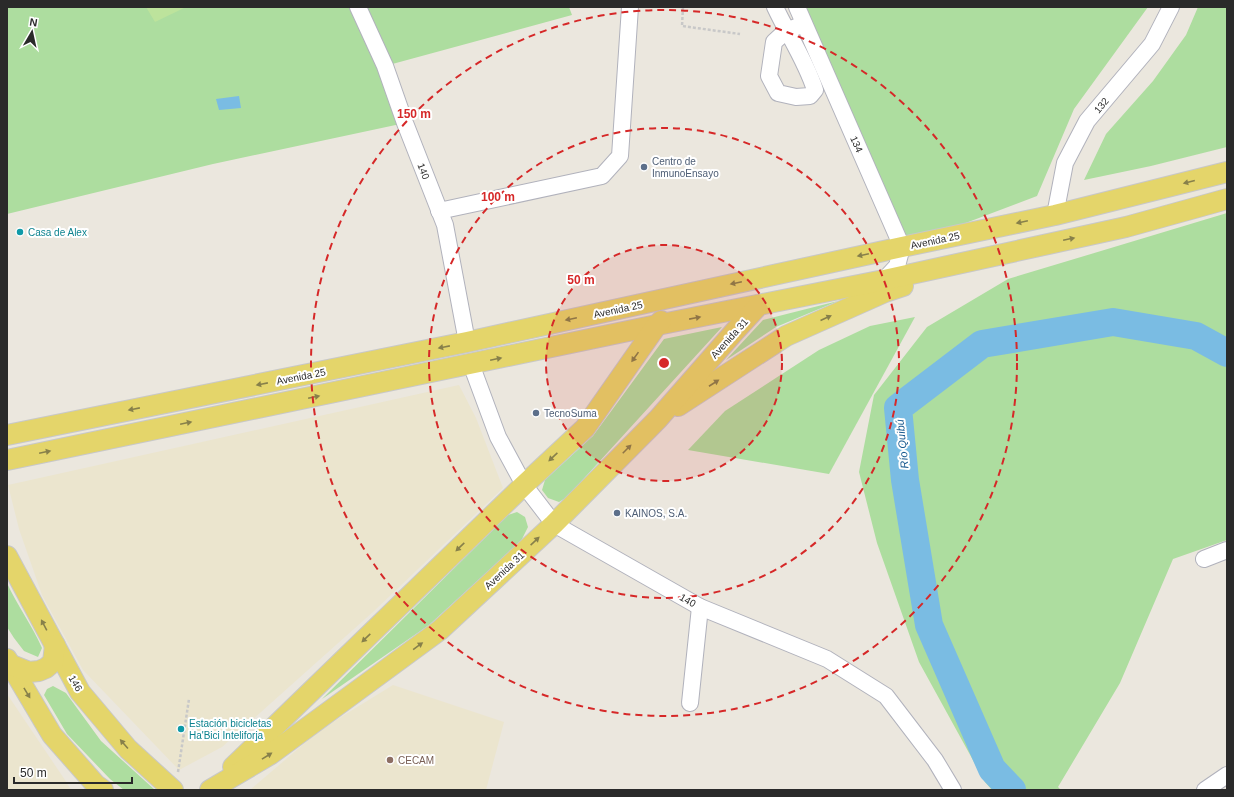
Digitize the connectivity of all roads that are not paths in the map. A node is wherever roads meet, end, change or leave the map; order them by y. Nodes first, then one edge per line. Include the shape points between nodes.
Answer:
1 (358, 7) edge
2 (630, 7) edge
3 (775, 7) edge
4 (797, 7) edge
5 (1171, 7) edge
6 (804, 24) junction
7 (1227, 172) edge
8 (1227, 199) edge
9 (439, 211) junction
10 (1055, 215) junction
11 (902, 247) junction
12 (1003, 253) junction
13 (884, 280) junction
14 (691, 293) junction
15 (759, 306) junction
16 (657, 325) junction
17 (467, 342) junction
18 (471, 364) junction
19 (658, 419) junction
20 (7, 435) edge
21 (7, 460) edge
22 (524, 485) junction
23 (554, 524) junction
24 (1227, 550) edge
25 (7, 556) edge
26 (1204, 559) dead end
27 (700, 607) junction
28 (55, 645) junction
29 (8, 661) edge
30 (690, 703) dead end
31 (1227, 775) edge
32 (175, 782) edge
33 (98, 788) edge
34 (209, 790) edge
35 (953, 790) edge
36 (1204, 790) edge

1 - 9 street, 140 via 385,66
2 - 9 street via 620,156 602,176
3 - 6 street via 786,30
4 - 6 street, 134
5 - 10 street, 132 via 1152,44 1087,121 1065,163
6 - 11 street, 134
7 -> 10 main road, Avenida 25
12 -> 8 main road via 1126,227
9 - 17 street, 140 via 445,225
10 -> 11 main road, Avenida 25
11 - 13 street via 897,266
11 -> 14 main road, Avenida 25
12 - 13 main road
19 -> 12 main road via 786,336 885,292
13 - 15 main road
14 - 16 main road, Avenida 31
14 -> 17 main road, Avenida 25
16 -> 15 main road
15 - 19 main road, Avenida 31
18 -> 16 main road
16 -> 22 main road, Avenida 31 via 585,428
17 -> 20 main road, Avenida 25
21 -> 18 main road
18 - 22 street, 140 via 498,437
23 -> 19 main road, Avenida 31
22 - 23 street, 140
22 -> 34 main road, Avenida 31
23 - 27 street, 140
34 -> 23 main road, Avenida 31 via 271,754 440,630
24 - 26 street
28 -> 25 main road, 146
27 - 30 street
27 - 35 street, 140 via 827,659 886,696
28 - 29 main road via 53,662 39,671 28,672
32 -> 28 main road, 146 via 128,749 80,692
29 -> 33 main road via 52,735
31 - 36 street

